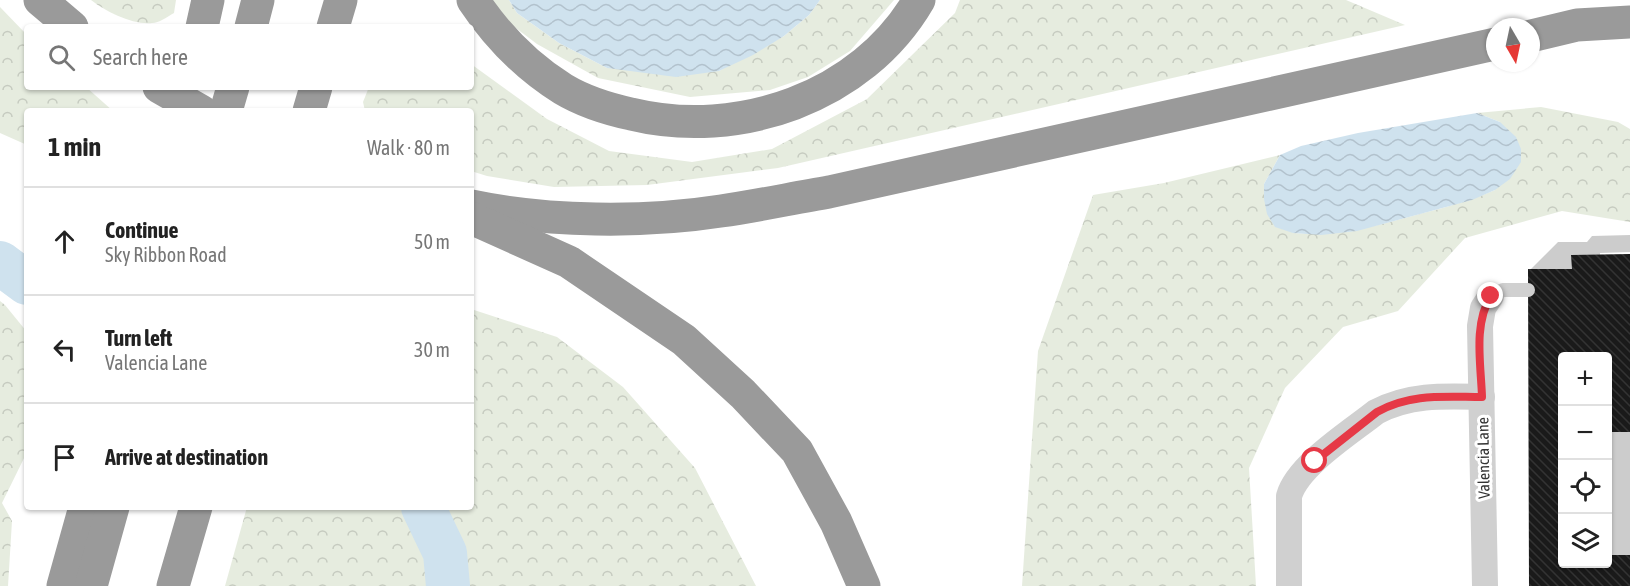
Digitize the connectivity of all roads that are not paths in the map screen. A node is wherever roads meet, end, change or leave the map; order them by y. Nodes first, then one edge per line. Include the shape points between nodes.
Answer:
1 (40, 0) edge
2 (208, 0) edge
3 (258, 0) edge
4 (341, 0) edge
5 (473, 0) edge
6 (919, 0) edge
7 (1630, 22) edge
8 (68, 24) edge
9 (203, 24) edge
10 (251, 24) edge
11 (334, 24) edge
12 (1540, 34) edge
13 (1486, 46) edge
14 (164, 90) edge
15 (188, 90) edge
16 (232, 90) edge
17 (315, 90) edge
18 (185, 108) edge
19 (196, 108) edge
20 (227, 108) edge
21 (310, 108) edge
22 (474, 206) edge
23 (474, 219) edge
24 (1528, 290) dead end
25 (1491, 296) joint
26 (1482, 397) junction
27 (84, 510) edge
28 (112, 510) edge
29 (195, 510) edge
30 (63, 586) edge
31 (91, 586) edge
32 (173, 586) edge
33 (864, 586) edge
34 (1289, 586) edge
35 (1485, 586) edge

1 - 8 highway
2 - 9 highway
3 - 10 highway
4 - 11 highway
5 - 6 highway via 524,61 564,90 608,109 696,123 740,119 822,92 887,45
7 - 12 highway via 1577,25
13 - 22 highway via 829,192 719,211 638,218 556,217
14 - 19 highway, bridge
15 - 18 highway
16 - 20 highway
17 - 21 highway
23 - 33 highway via 569,262 684,340 743,394 797,452 836,522
24 - 25 lane via 1503,290
25 - 26 street, Valencia Lane via 1483,308 1480,326
26 - 34 street via 1416,397 1387,406 1303,471 1290,496
26 - 35 street, Valencia Lane
27 - 30 highway
28 - 31 highway
29 - 32 highway

